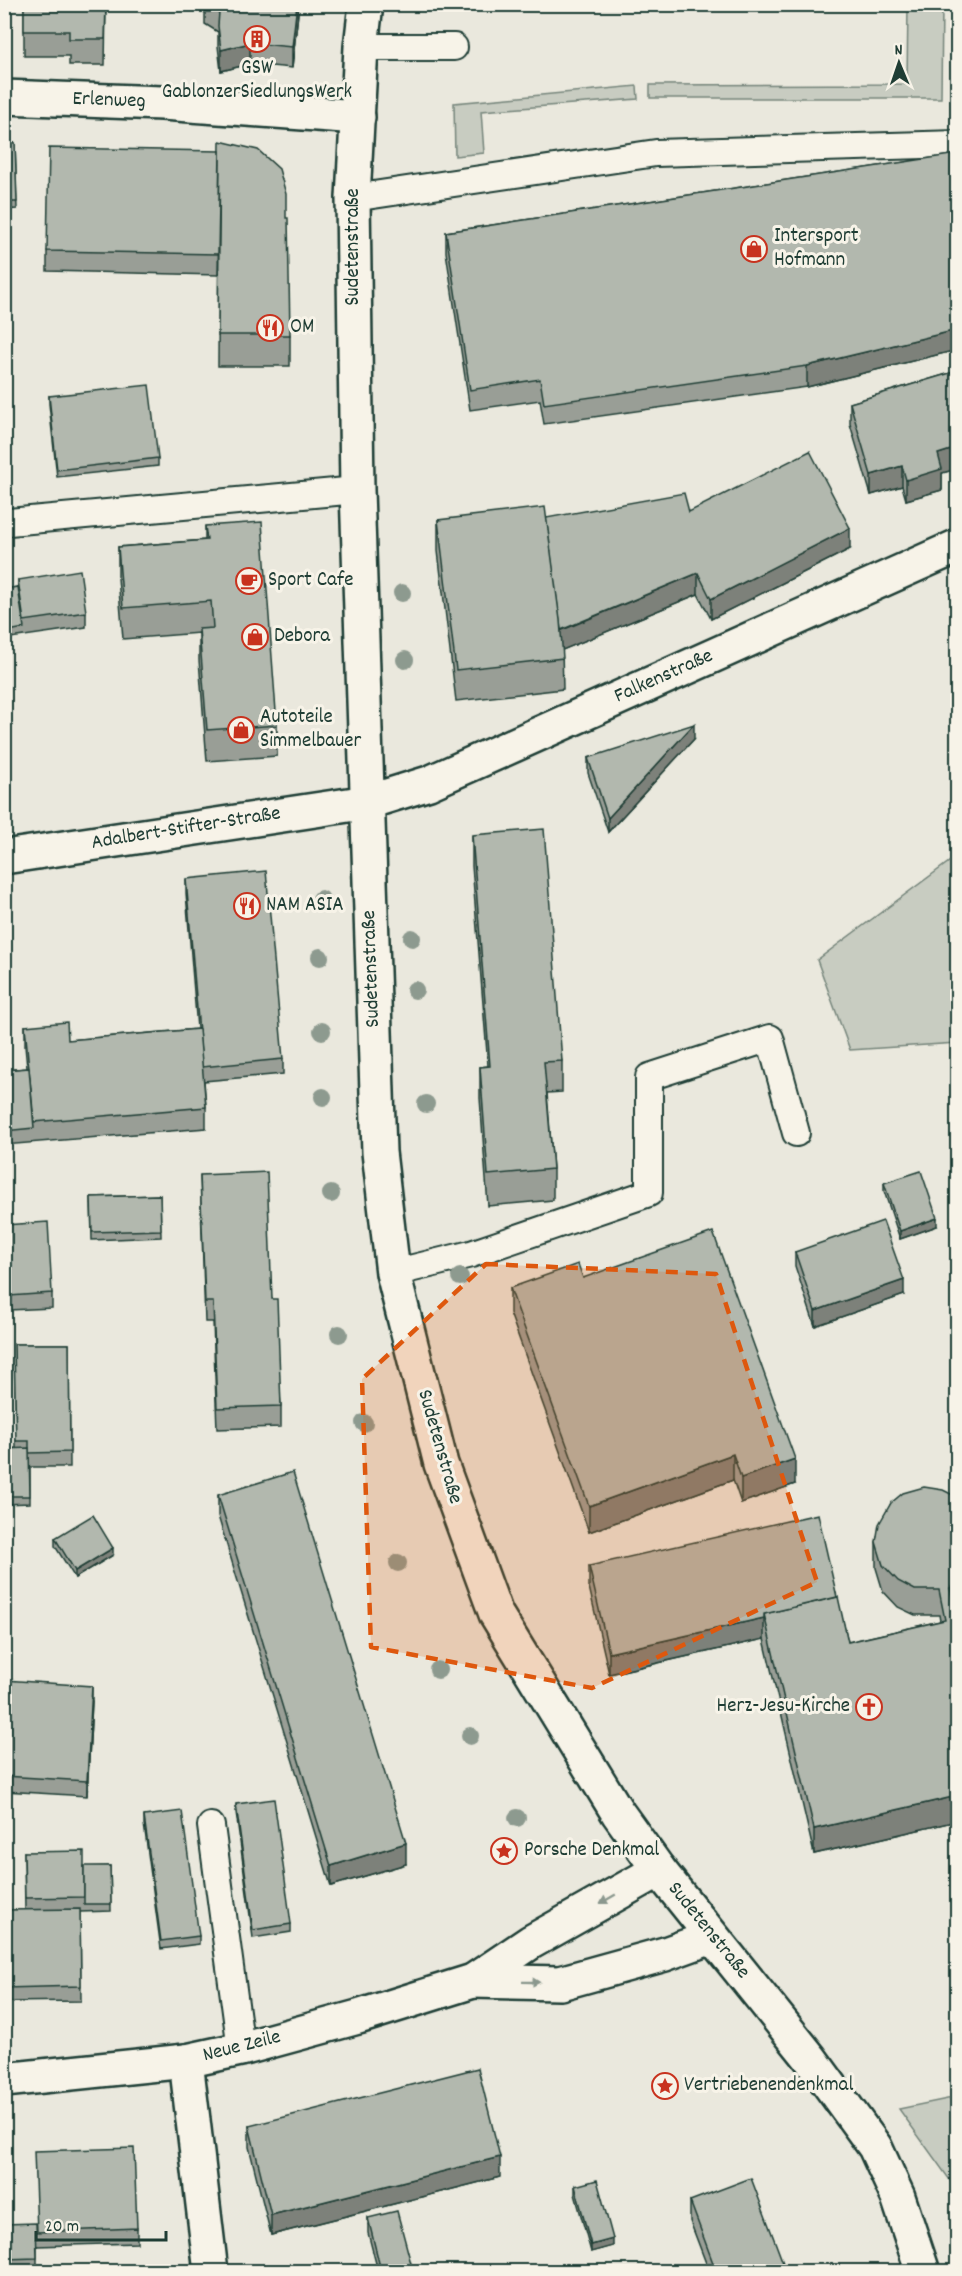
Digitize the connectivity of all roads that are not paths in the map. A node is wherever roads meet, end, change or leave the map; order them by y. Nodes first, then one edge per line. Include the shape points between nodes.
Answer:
1 (366, 4) edge
2 (361, 47) junction
3 (454, 47) dead end
4 (4, 97) edge
5 (358, 117) junction
6 (957, 144) edge
7 (353, 198) junction
8 (357, 490) junction
9 (9, 522) dead end
10 (957, 546) edge
11 (368, 802) junction
12 (4, 856) edge
13 (796, 1133) dead end
14 (393, 1272) junction
15 (211, 1826) dead end
16 (659, 1870) junction
17 (712, 1938) junction
18 (473, 1981) junction
19 (240, 2049) junction
20 (186, 2061) junction
21 (4, 2080) edge
22 (211, 2271) edge
23 (923, 2271) edge

1 - 2 street, Sudetenstraße
2 - 3 lane
2 - 5 street, Sudetenstraße
4 - 5 street, Erlenweg
5 - 7 street, Sudetenstraße
6 - 7 lane via 656,153
7 - 8 street, Sudetenstraße
8 - 9 lane
8 - 11 street, Sudetenstraße
10 - 11 street, Falkenstraße via 429,783
11 - 12 street, Adalbert-Stifter-Straße
11 - 14 street, Sudetenstraße via 379,1152
13 - 14 lane via 770,1038 649,1077 649,1193 471,1254
14 - 16 street, Sudetenstraße via 441,1464 496,1614 618,1813
15 - 19 lane
16 - 17 street, Sudetenstraße
16 -> 18 street, Neue Zeile via 531,1942
18 -> 17 street, Neue Zeile via 560,1983
17 - 23 street, Sudetenstraße via 810,2058 875,2147 898,2197
18 - 19 street, Neue Zeile
19 - 20 street, Neue Zeile
20 - 21 street, Neue Zeile
20 - 22 street

